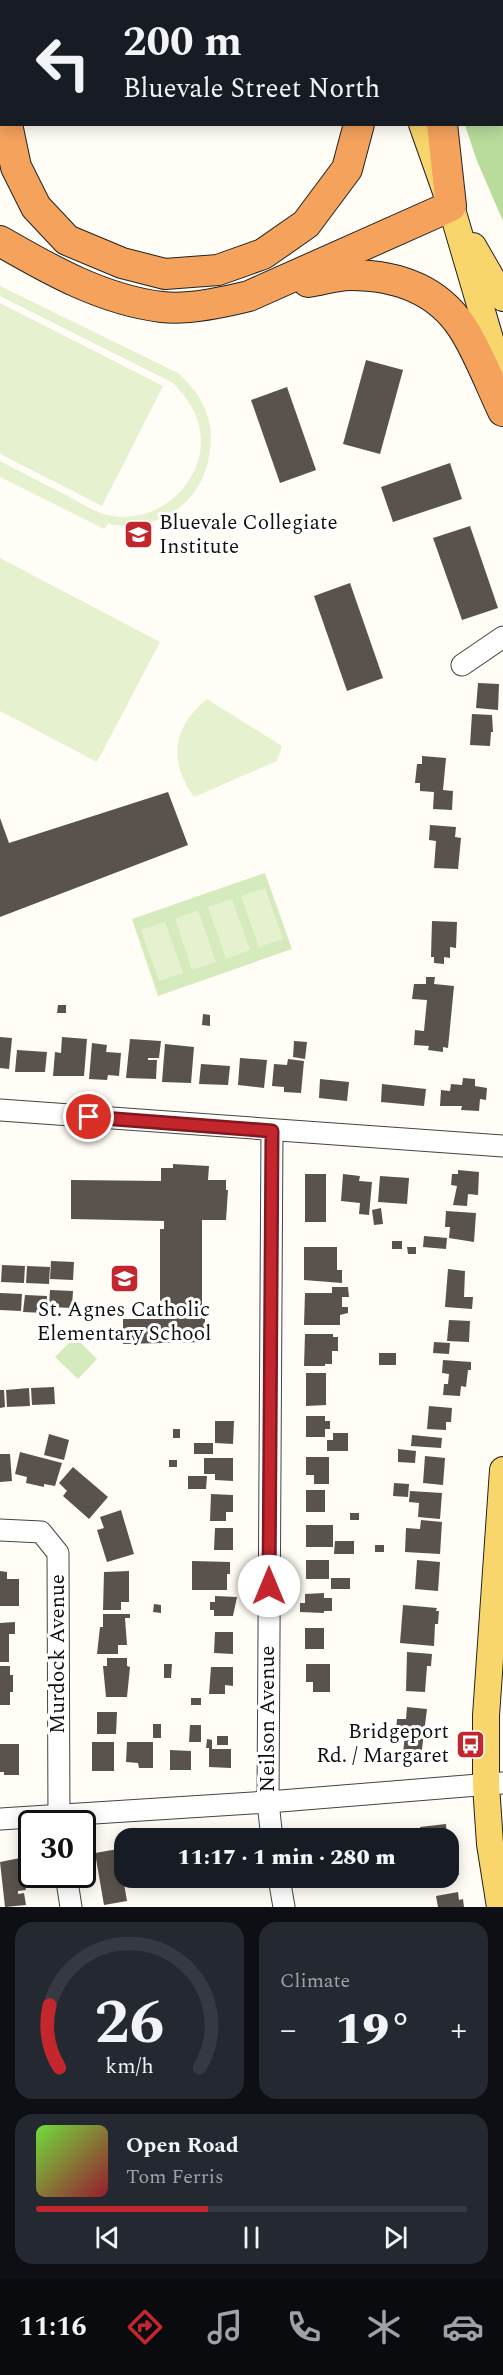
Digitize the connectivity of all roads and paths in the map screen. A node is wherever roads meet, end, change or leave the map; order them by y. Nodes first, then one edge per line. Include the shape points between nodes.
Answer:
1 (7, 126) edge
2 (358, 126) edge
3 (423, 126) edge
4 (442, 126) edge
5 (451, 206) junction
6 (0, 241) edge
7 (267, 289) junction
8 (503, 298) edge
9 (503, 383) edge
10 (503, 411) edge
11 (503, 637) edge
12 (462, 664) dead end
13 (0, 1110) edge
14 (272, 1131) junction
15 (503, 1146) edge
16 (503, 1470) edge
17 (0, 1530) edge
18 (495, 1784) edge
19 (268, 1802) junction
20 (59, 1810) edge
21 (96, 1816) edge
22 (0, 1819) edge
23 (18, 1819) edge
24 (271, 1828) edge
25 (68, 1888) edge
26 (281, 1888) edge
27 (71, 1907) edge
28 (284, 1907) edge
29 (500, 1907) edge

1 - 2 highway via 15,167 36,207 67,240 122,263 165,274 218,270 263,254 306,224 347,169
3 - 5 main road
4 - 5 highway
5 - 7 highway
5 - 8 main road
5 - 9 main road
6 - 7 highway via 47,268 111,296 164,307 222,303
7 - 10 highway via 348,275 396,279 424,291 462,328
11 - 12 street
13 - 14 street
14 - 15 street
14 - 19 street, Neilson Avenue
16 - 18 main road via 486,1716
17 - 20 street, Murdock Avenue via 41,1532 58,1553
18 - 19 street
18 - 29 main road via 490,1844
19 - 21 street
19 - 24 street, Neilson Avenue
22 - 23 street
25 - 27 street
26 - 28 street

